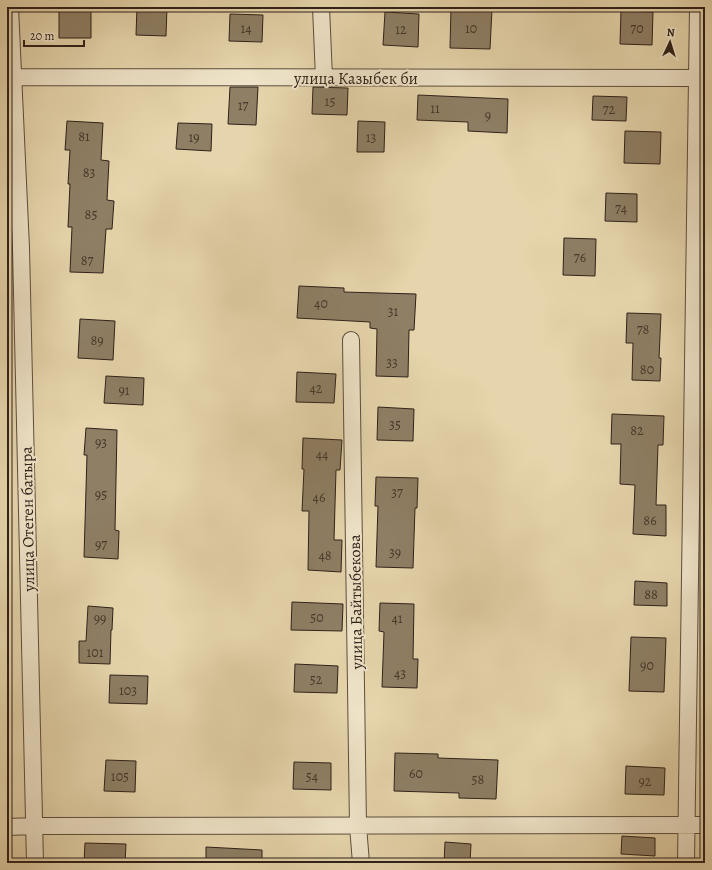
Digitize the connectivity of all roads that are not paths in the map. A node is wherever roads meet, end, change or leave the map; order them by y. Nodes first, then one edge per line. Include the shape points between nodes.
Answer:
1 (10, 7) edge
2 (321, 7) edge
3 (698, 7) edge
4 (10, 76) edge
5 (324, 78) junction
6 (701, 78) edge
7 (351, 340) dead end
8 (687, 825) junction
9 (705, 825) edge
10 (34, 826) junction
11 (358, 826) junction
12 (7, 827) edge
13 (35, 863) edge
14 (361, 863) edge
15 (686, 863) edge

1 - 4 street, улица Отеген батыра
2 - 5 street
3 - 6 street
4 - 5 street, улица Казыбек би
4 - 10 street, улица Отеген батыра via 21,248
5 - 6 street, улица Казыбек би
6 - 8 street
7 - 11 street, улица Байтыбекова
8 - 9 street
8 - 11 street
8 - 15 street
10 - 11 street
10 - 12 street
10 - 13 street, улица Отеген батыра
11 - 14 street, улица Байтыбекова

